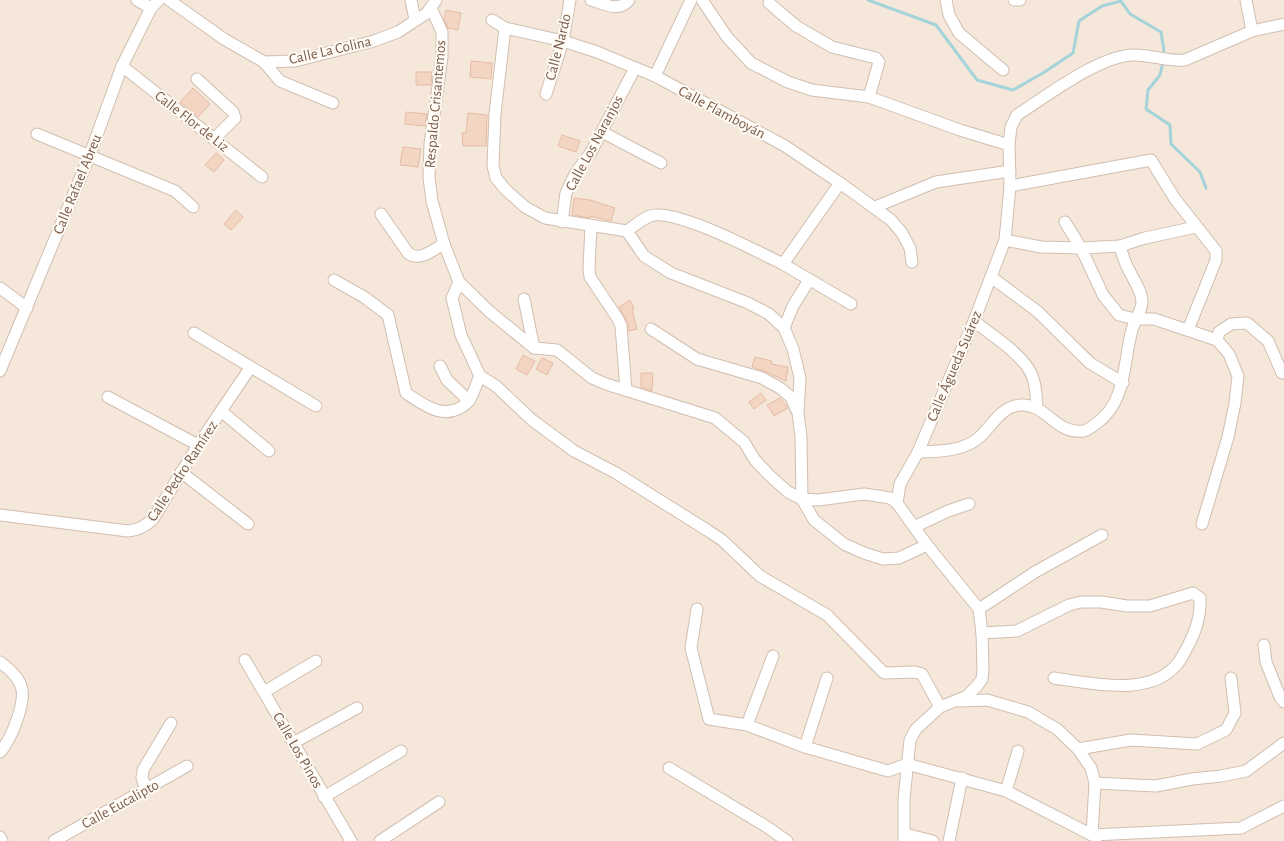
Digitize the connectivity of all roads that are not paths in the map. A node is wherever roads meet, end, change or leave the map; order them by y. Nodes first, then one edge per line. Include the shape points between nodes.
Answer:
1 (137, 0) edge
2 (169, 0) edge
3 (411, 0) edge
4 (570, 0) edge
5 (592, 0) edge
6 (629, 0) edge
7 (691, 0) edge
8 (702, 0) edge
9 (946, 0) edge
10 (1014, 0) edge
11 (1020, 0) edge
12 (1246, 0) edge
13 (769, 2) dead end
14 (155, 4) edge
15 (434, 4) edge
16 (415, 20) junction
17 (492, 20) dead end
18 (1284, 24) edge
19 (505, 28) junction
20 (1252, 31) junction
21 (563, 41) junction
22 (264, 62) junction
23 (122, 66) junction
24 (635, 68) junction
25 (1003, 70) dead end
26 (655, 76) junction
27 (197, 79) dead end
28 (546, 94) dead end
29 (870, 97) junction
30 (333, 103) dead end
31 (602, 132) junction
32 (37, 134) dead end
33 (214, 139) junction
34 (1009, 145) junction
35 (89, 157) junction
36 (661, 164) dead end
37 (1010, 170) junction
38 (262, 176) dead end
39 (840, 182) junction
40 (1010, 186) junction
41 (193, 207) dead end
42 (875, 207) junction
43 (381, 214) dead end
44 (562, 222) junction
45 (1065, 222) dead end
46 (591, 226) junction
47 (1196, 227) junction
48 (627, 231) junction
49 (1005, 240) junction
50 (444, 244) junction
51 (1120, 246) junction
52 (1081, 248) junction
53 (912, 262) dead end
54 (782, 264) junction
55 (991, 277) junction
56 (334, 280) dead end
57 (809, 280) junction
58 (459, 282) junction
59 (0, 288) edge
60 (524, 299) dead end
61 (850, 304) dead end
62 (27, 308) junction
63 (1135, 319) junction
64 (974, 321) junction
65 (784, 328) junction
66 (651, 329) dead end
67 (1188, 330) junction
68 (194, 333) dead end
69 (1217, 340) junction
70 (534, 348) junction
71 (440, 366) dead end
72 (250, 368) junction
73 (0, 371) edge
74 (1282, 373) dead end
75 (480, 376) junction
76 (1123, 382) junction
77 (626, 390) junction
78 (108, 397) dead end
79 (469, 401) junction
80 (316, 406) dead end
81 (1037, 407) junction
82 (221, 411) junction
83 (798, 413) junction
84 (198, 445) junction
85 (269, 451) dead end
86 (918, 452) junction
87 (181, 472) junction
88 (802, 499) junction
89 (898, 503) junction
90 (969, 504) dead end
91 (0, 515) edge
92 (248, 524) dead end
93 (1202, 524) dead end
94 (914, 527) junction
95 (1102, 535) dead end
96 (927, 545) junction
97 (697, 609) dead end
98 (979, 609) junction
99 (982, 633) junction
100 (1264, 645) dead end
101 (773, 656) dead end
102 (245, 660) dead end
103 (316, 660) dead end
104 (0, 662) edge
105 (827, 678) dead end
106 (1054, 678) dead end
107 (1232, 678) dead end
108 (264, 692) junction
109 (953, 701) junction
110 (1284, 702) edge
111 (940, 707) junction
112 (357, 708) dead end
113 (171, 722) dead end
114 (747, 725) junction
115 (294, 743) junction
116 (1284, 744) edge
117 (805, 747) junction
118 (1078, 749) junction
119 (401, 751) dead end
120 (1018, 751) dead end
121 (0, 752) edge
122 (907, 764) junction
123 (187, 766) dead end
124 (669, 768) dead end
125 (962, 778) junction
126 (1095, 783) junction
127 (146, 789) junction
128 (1006, 791) junction
129 (324, 797) junction
130 (439, 802) dead end
131 (1284, 806) edge
132 (1092, 835) junction
133 (0, 837) edge
134 (904, 838) edge
135 (2, 841) edge
136 (54, 841) edge
137 (350, 841) edge
138 (380, 841) edge
139 (787, 841) edge
140 (933, 841) edge
141 (949, 841) edge
142 (1123, 841) edge

1 - 14 street
2 - 22 street via 224,39
3 - 16 street
4 - 21 street, Calle Nardo
5 - 6 street via 616,7
7 - 26 street
8 - 29 street via 727,37 751,63 812,90
9 - 25 street via 949,15 959,33
10 - 11 street
12 - 20 street
13 - 29 street via 796,26 832,47 876,58 879,62
14 - 23 street, Calle Rafael Abreu
15 - 16 street, Calle La Colina
15 - 50 street, Respaldo Crisantemos via 442,32 442,57 430,144 429,178
16 - 22 street, Calle La Colina via 398,32 374,41 295,61
17 - 19 street, Calle Flamboyán
18 - 20 street, Calle Águeda Suárez
19 - 21 street, Calle Flamboyán
19 - 44 street via 495,114 493,157 496,178 525,207 545,218
20 - 34 street, Calle Águeda Suárez via 1191,58 1172,61 1131,55 1098,64 1017,115 1011,127
21 - 24 street, Calle Flamboyán
21 - 28 street, Calle Nardo
22 - 30 street via 280,81
23 - 33 street, Calle Flor de Liz
23 - 35 street, Calle Rafael Abreu
24 - 26 street, Calle Flamboyán
24 - 31 street, Calle Los Naranjos
26 - 39 street, Calle Flamboyán via 785,146
27 - 33 street via 233,112 235,118
29 - 34 street
31 - 36 street
31 - 44 street, Calle Los Naranjos via 566,193
32 - 35 street
33 - 38 street, Calle Flor de Liz
34 - 37 street, Calle Águeda Suárez
35 - 41 street via 175,192
35 - 62 street, Calle Rafael Abreu
37 - 40 street, Calle Águeda Suárez
37 - 42 street via 936,182
39 - 42 street, Calle Flamboyán
39 - 54 street
40 - 47 street via 1151,160
40 - 49 street, Calle Águeda Suárez
42 - 53 street, Calle Flamboyán via 902,233 910,248
43 - 50 street via 413,257 419,258
44 - 46 street
45 - 52 street
46 - 48 street
46 - 77 street via 590,277 621,326
47 - 51 street
47 - 67 street via 1216,251 1216,260
48 - 54 street via 650,216 660,214 704,226
48 - 65 street via 644,256 671,273 748,303 769,314
49 - 52 street via 1041,247
49 - 55 street, Calle Águeda Suárez
50 - 58 street, Respaldo Crisantemos
51 - 52 street
51 - 63 street via 1141,297 1142,304
52 - 63 street via 1103,295 1119,315
54 - 57 street
55 - 64 street, Calle Águeda Suárez
55 - 76 street via 1037,310 1090,363
56 - 79 street via 388,315 406,394 438,412 454,410
57 - 61 street
57 - 65 street
58 - 70 street, Respaldo Crisantemos
58 - 75 street via 452,298 461,335
59 - 62 street
60 - 70 street
62 - 73 street, Calle Rafael Abreu
63 - 67 street via 1154,319
63 - 76 street
64 - 81 street via 1029,369
64 - 86 street, Calle Águeda Suárez
65 - 83 street via 800,378
66 - 83 street via 698,359 762,378 780,388 791,397
67 - 69 street
68 - 72 street
69 - 74 street via 1219,332 1231,324 1247,324 1268,341
69 - 93 street via 1229,354 1238,376 1228,437
70 - 77 street via 557,350 592,378
71 - 79 street via 446,380
72 - 80 street
72 - 82 street, Calle Pedro Ramírez
75 - 79 street
75 - 111 street via 574,452 616,473 707,530 760,576 827,615 884,673 922,674
76 - 81 street via 1105,417 1086,431 1068,430
77 - 88 street via 715,418 744,442 769,475 788,492
78 - 84 street
81 - 86 street via 1019,405 1005,411 976,440 959,448
82 - 84 street, Calle Pedro Ramírez
82 - 85 street
83 - 88 street
84 - 87 street, Calle Pedro Ramírez
86 - 89 street, Calle Águeda Suárez via 900,484
87 - 91 street, Calle Pedro Ramírez via 153,519 137,530 128,532
87 - 92 street
88 - 89 street via 864,494 890,498
88 - 96 street via 814,520 844,544 864,553 883,559 899,558
89 - 94 street
90 - 94 street
94 - 96 street
95 - 98 street via 1035,572
96 - 98 street
97 - 114 street via 691,648 709,719
98 - 99 street
99 - 106 street via 1017,631 1081,602 1150,606 1193,594 1200,598 1194,634 1178,663 1166,674 1128,686
99 - 109 street via 982,679 967,696
100 - 110 street via 1266,662
101 - 114 street
102 - 108 street, Calle Los Pinos
103 - 108 street
104 - 121 street via 14,675 21,686 23,698 15,724
105 - 117 street
107 - 118 street via 1235,713 1226,730 1197,744 1131,740
108 - 115 street, Calle Los Pinos
109 - 111 street
109 - 118 street via 987,700 1028,712 1058,729
111 - 122 street via 916,729 910,740
112 - 115 street
113 - 127 street via 143,770
114 - 117 street
115 - 129 street, Calle Los Pinos
116 - 126 street via 1246,771 1156,786
117 - 122 street via 888,771
118 - 126 street via 1091,768
119 - 129 street
120 - 128 street
122 - 125 street
122 - 134 street
123 - 127 street, Calle Eucalipto
124 - 139 street
125 - 128 street
125 - 141 street
126 - 132 street
127 - 136 street, Calle Eucalipto
128 - 132 street
129 - 137 street, Calle Los Pinos
130 - 138 street
131 - 132 street via 1242,828
132 - 142 street
133 - 135 street
134 - 140 street

